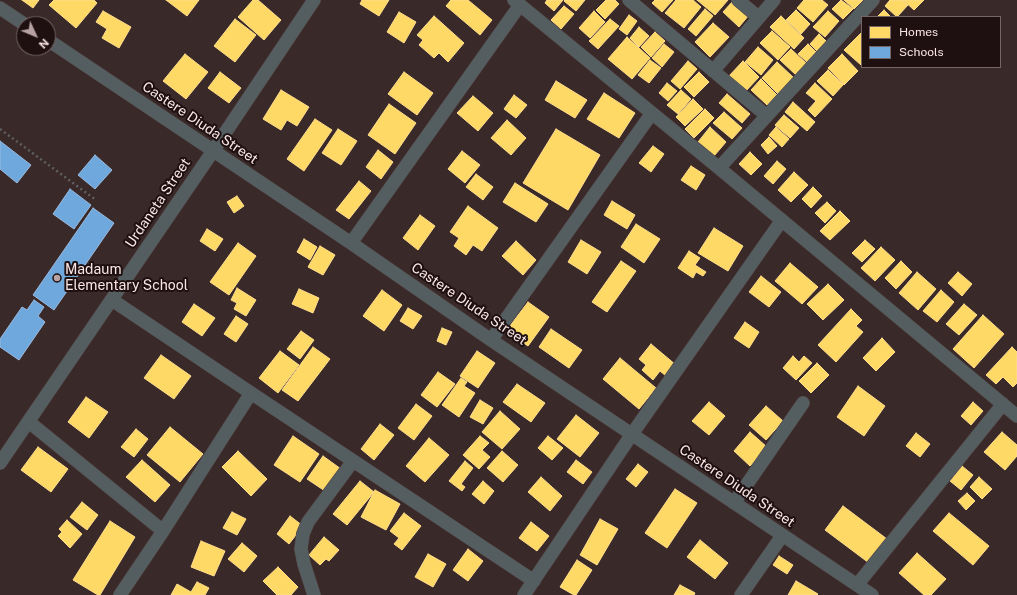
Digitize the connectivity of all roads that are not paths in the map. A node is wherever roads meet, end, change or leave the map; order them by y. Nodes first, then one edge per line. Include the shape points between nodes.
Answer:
1 (314, 0) edge
2 (629, 0) edge
3 (738, 0) edge
4 (774, 0) edge
5 (873, 0) edge
6 (517, 2) edge
7 (0, 8) edge
8 (758, 17) junction
9 (16, 19) edge
10 (56, 45) edge
11 (713, 71) junction
12 (652, 113) junction
13 (767, 116) junction
14 (214, 151) junction
15 (719, 168) junction
16 (782, 220) junction
17 (351, 243) junction
18 (112, 300) junction
19 (491, 340) junction
20 (250, 393) junction
21 (803, 403) dead end
22 (1003, 404) junction
23 (1017, 416) edge
24 (29, 422) junction
25 (632, 434) junction
26 (352, 461) junction
27 (0, 463) edge
28 (734, 503) junction
29 (163, 531) junction
30 (782, 536) junction
31 (534, 581) junction
32 (857, 585) junction
33 (120, 595) edge
34 (314, 595) edge
35 (524, 595) edge
36 (741, 595) edge
37 (872, 595) edge

1 - 14 street, Urdaneta Street
2 - 11 street
3 - 8 street
4 - 8 street
5 - 13 street
6 - 12 street
6 - 17 street
7 - 9 street
8 - 11 street
10 - 14 street, Castere Diuda Street
11 - 13 street
12 - 15 street
12 - 19 street
13 - 15 street
14 - 17 street, Castere Diuda Street
14 - 18 street, Urdaneta Street
15 - 16 street
16 - 22 street
16 - 25 street
17 - 19 street, Castere Diuda Street
18 - 20 street
18 - 24 street, Urdaneta Street
19 - 25 street, Castere Diuda Street
20 - 26 street
20 - 29 street
21 - 28 street
22 - 23 street
22 - 32 street
24 - 27 street, Urdaneta Street
24 - 29 street
25 - 28 street, Castere Diuda Street
25 - 31 street
26 - 31 street
26 - 34 street via 308,522 303,534 301,549
28 - 30 street, Castere Diuda Street
29 - 33 street
30 - 32 street, Castere Diuda Street
30 - 36 street
31 - 35 street
32 - 37 street, Castere Diuda Street

